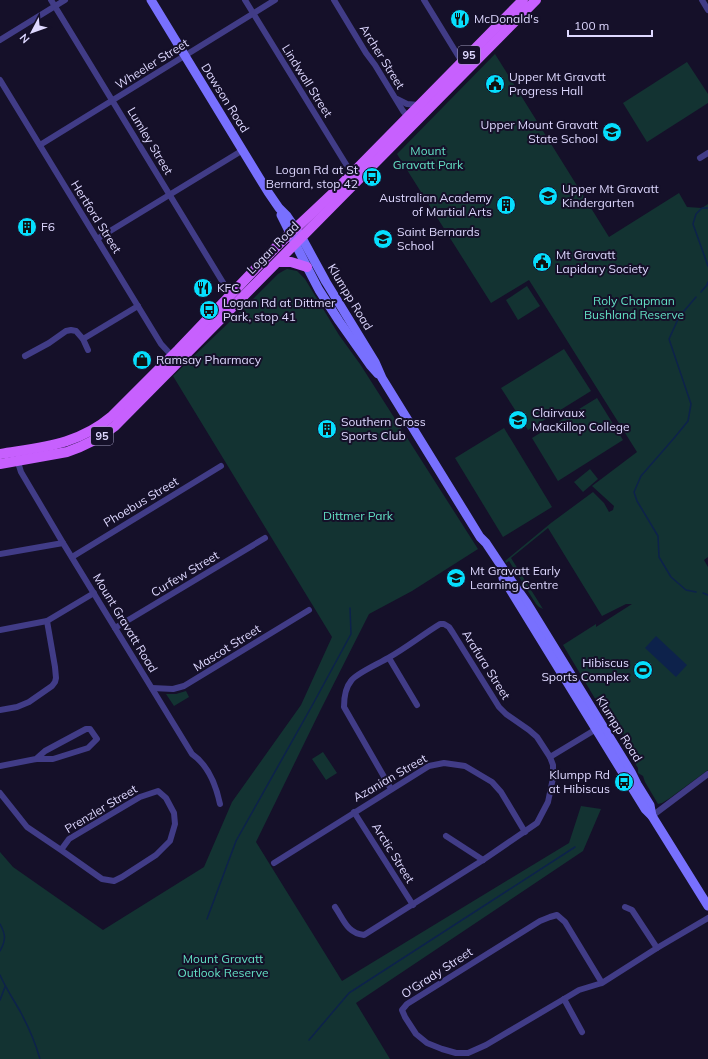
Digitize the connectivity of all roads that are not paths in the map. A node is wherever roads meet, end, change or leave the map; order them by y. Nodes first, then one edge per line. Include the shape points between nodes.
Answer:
1 (51, 0) edge
2 (65, 0) edge
3 (151, 0) edge
4 (245, 0) edge
5 (275, 0) edge
6 (334, 0) edge
7 (424, 0) edge
8 (536, 0) edge
9 (702, 0) edge
10 (520, 4) edge
11 (55, 6) junction
12 (708, 10) edge
13 (253, 13) junction
14 (0, 40) edge
15 (185, 56) junction
16 (462, 62) junction
17 (0, 80) edge
18 (395, 98) junction
19 (113, 101) junction
20 (419, 105) junction
21 (411, 120) junction
22 (40, 145) junction
23 (243, 150) junction
24 (708, 152) edge
25 (700, 158) dead end
26 (352, 174) junction
27 (170, 195) junction
28 (293, 231) junction
29 (97, 239) junction
30 (298, 241) junction
31 (278, 262) junction
32 (307, 267) junction
33 (230, 294) junction
34 (138, 306) junction
35 (83, 339) junction
36 (88, 350) dead end
37 (25, 356) dead end
38 (175, 359) junction
39 (382, 378) junction
40 (0, 454) edge
41 (16, 456) junction
42 (0, 464) edge
43 (221, 466) dead end
44 (266, 538) dead end
45 (63, 543) junction
46 (0, 554) edge
47 (72, 557) junction
48 (94, 593) junction
49 (308, 610) dead end
50 (47, 621) junction
51 (115, 628) junction
52 (0, 630) edge
53 (389, 658) junction
54 (152, 688) junction
55 (417, 705) dead end
56 (0, 710) edge
57 (599, 727) junction
58 (550, 757) junction
59 (36, 760) junction
60 (0, 766) edge
61 (708, 774) edge
62 (391, 789) junction
63 (0, 793) edge
64 (220, 804) dead end
65 (354, 812) junction
66 (652, 816) junction
67 (525, 832) junction
68 (446, 836) dead end
69 (62, 850) junction
70 (484, 860) junction
71 (274, 863) dead end
72 (413, 905) junction
73 (708, 906) edge
74 (335, 907) dead end
75 (625, 907) dead end
76 (708, 918) edge
77 (657, 948) junction
78 (602, 983) junction
79 (564, 998) junction
80 (582, 1032) dead end

1 - 11 street, Lumley Street
2 - 11 street
3 - 15 main road, Dawson Road
4 - 13 street, Lindwall Street
5 - 13 street, Wheeler Street
6 - 18 street, Archer Street
7 - 16 street
8 - 10 main road, Logan Road / 95
9 - 12 street
10 - 16 main road, Logan Road / 95
10 - 21 main road, Logan Road / 95
11 - 14 street
11 - 19 street, Lumley Street
13 - 15 street, Wheeler Street
13 - 26 street, Lindwall Street
15 - 19 street, Wheeler Street
15 - 23 main road, Dawson Road
16 - 20 main road, Logan Road / 95
17 - 22 street, Hertford Street
18 - 20 street via 407,104
18 - 21 street, Archer Street
19 - 22 street, Wheeler Street
19 - 27 street, Lumley Street
20 - 21 main road, Logan Road / 95
21 - 26 main road, Logan Road / 95
21 - 30 main road, Logan Road / 95
22 - 29 street, Hertford Street
23 - 27 street
23 - 28 main road, Dawson Road via 279,208 283,220
24 - 25 street
26 - 28 main road, Logan Road / 95
27 - 29 street
27 - 33 street, Lumley Street
28 - 30 main road, Dawson Road
28 - 33 main road, Logan Road / 95
29 - 34 street, Hertford Street
30 - 31 main road, Logan Road / 95
30 - 32 main road, Klumpp Road
30 - 39 main road, Klumpp Road via 376,362
31 - 32 main road via 291,262
31 - 38 main road, Logan Road / 95
32 - 39 main road, Klumpp Road via 348,335
33 - 38 main road, Logan Road / 95
34 - 35 street
34 - 38 street, Hertford Street via 161,344
35 - 36 street
35 - 37 street via 76,331 66,331
38 - 41 main road, Logan Road / 95 via 122,420 98,438 67,452
39 - 57 main road, Klumpp Road via 480,537 527,603
40 - 41 main road, Logan Road / 95
41 - 42 main road, Logan Road / 95
41 - 45 street, Mount Gravatt Road via 21,472
43 - 47 street, Phoebus Street
44 - 51 street, Curfew Street
45 - 46 street
45 - 47 street, Mount Gravatt Road
47 - 48 street, Mount Gravatt Road
48 - 50 street
48 - 51 street, Mount Gravatt Road
49 - 54 street, Mascot Street via 184,686 173,689
50 - 52 street
50 - 56 street via 55,682 29,702
51 - 54 street, Mount Gravatt Road
53 - 55 street
53 - 58 street, Arafura Street via 440,624 449,627 499,707 537,737
53 - 62 street, Arafura Street via 351,680 344,697 344,707
54 - 64 street, Mount Gravatt Road via 192,754 199,759 211,777
57 - 58 street
57 - 66 main road, Klumpp Road via 631,772 650,805
58 - 67 street, Arafura Street via 553,778 548,802 537,823
59 - 59 street via 45,751 86,729 90,729 97,739 88,748 52,759
59 - 60 street
61 - 66 street
62 - 65 street, Azanian Street
62 - 67 street, Azanian Street via 429,766 444,763 464,766 492,782 501,792
63 - 69 street, Prenzler Street via 27,827
65 - 71 street, Azanian Street
65 - 72 street, Arctic Street
66 - 73 main road, Klumpp Road
67 - 70 street, Arafura Street
68 - 70 street
69 - 69 street, Prenzler Street via 102,879 114,880 156,855 170,841 175,824 174,813 166,798 158,791 140,797 74,836
70 - 72 street, Arafura Street
72 - 74 street, Arafura Street via 364,935 349,930
75 - 77 street via 632,910
76 - 77 street, O'Grady Street
77 - 78 street, O'Grady Street
78 - 79 street, O'Grady Street
78 - 79 street, O'Grady Street via 565,922 557,915 540,921 406,1004 402,1010 416,1034 427,1043 456,1053 468,1053 486,1045
79 - 80 street

